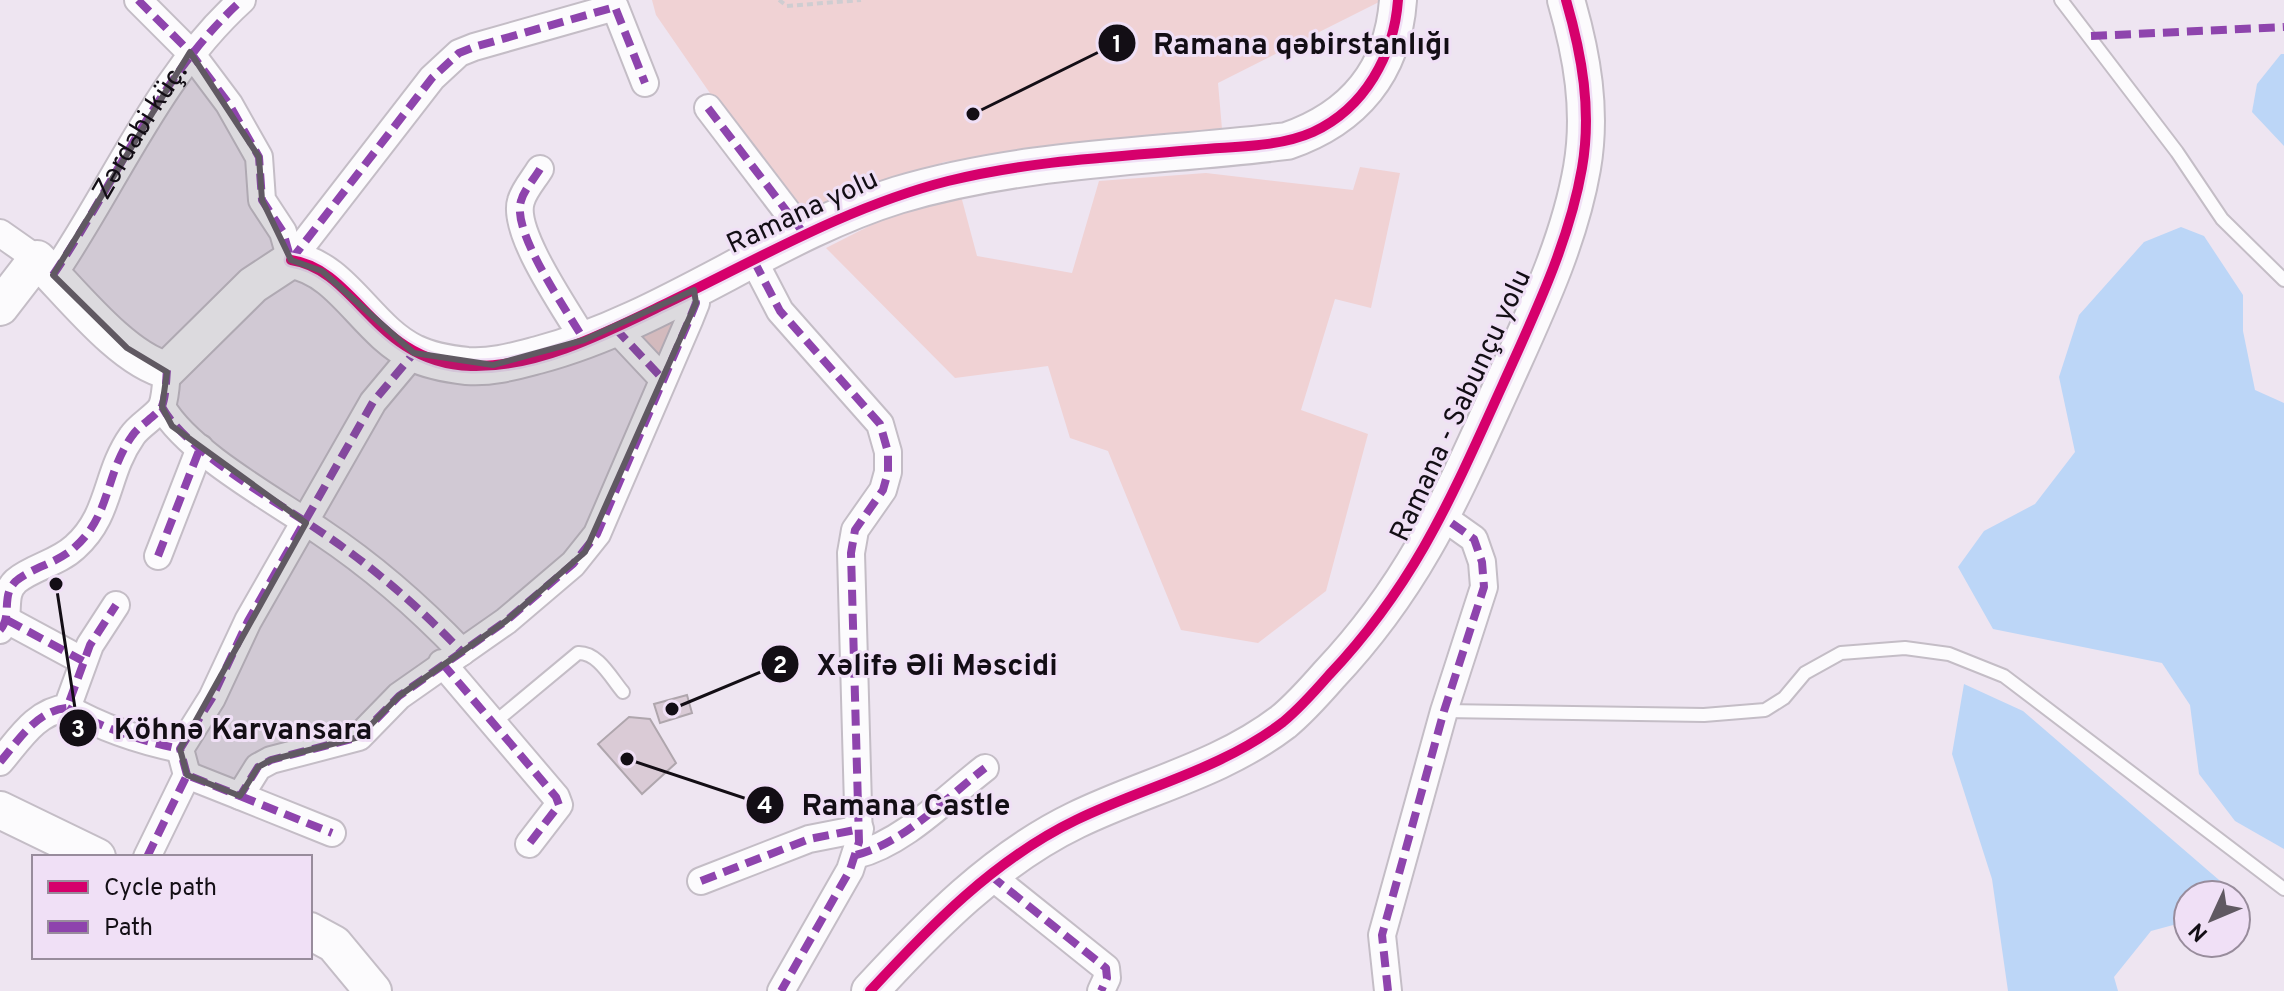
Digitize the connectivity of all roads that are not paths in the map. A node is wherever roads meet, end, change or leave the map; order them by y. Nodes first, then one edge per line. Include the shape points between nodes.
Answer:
1 (138, 0) edge
2 (242, 0) edge
3 (1398, 0) edge
4 (1566, 0) edge
5 (2061, 0) edge
6 (613, 4) edge
7 (190, 52) junction
8 (645, 83) dead end
9 (708, 108) dead end
10 (540, 169) dead end
11 (0, 233) edge
12 (805, 235) junction
13 (291, 260) junction
14 (754, 261) junction
15 (45, 267) junction
16 (2284, 280) edge
17 (694, 290) junction
18 (0, 307) edge
19 (600, 334) junction
20 (414, 353) junction
21 (167, 370) junction
22 (661, 377) junction
23 (162, 407) junction
24 (200, 448) junction
25 (1443, 517) junction
26 (306, 523) junction
27 (158, 556) dead end
28 (116, 605) dead end
29 (3, 625) edge
30 (452, 657) junction
31 (83, 661) junction
32 (623, 692) dead end
33 (67, 708) junction
34 (1444, 711) junction
35 (495, 722) junction
36 (180, 749) junction
37 (0, 762) edge
38 (985, 768) dead end
39 (187, 775) junction
40 (240, 796) junction
41 (0, 810) edge
42 (332, 833) dead end
43 (858, 842) junction
44 (529, 844) dead end
45 (93, 855) edge
46 (148, 855) edge
47 (990, 875) junction
48 (701, 881) dead end
49 (2284, 889) edge
50 (312, 932) edge
51 (373, 991) edge
52 (781, 991) edge
53 (870, 991) edge
54 (1101, 991) edge
55 (1388, 991) edge

1 - 7 street
2 - 7 street, Zərdabi küç.
3 - 12 street, Ramana yolu via 1396,27 1371,82 1337,119 1311,133 1265,144 989,172 895,196
4 - 25 street, Ramana - Sabunçu yolu via 1580,49 1587,110 1583,167 1567,229 1525,336
5 - 16 lane via 2222,219
6 - 8 street
6 - 13 street via 459,53 432,78
7 - 13 street via 229,104 259,157 262,200 283,232
7 - 15 street, Zərdabi küç. via 90,222
9 - 12 street
10 - 19 street via 520,202 521,219 536,257
11 - 15 street
12 - 14 street, Ramana yolu
13 - 20 street, Ramana yolu via 322,271
13 - 21 street via 253,285
14 - 17 street, Ramana yolu
14 - 43 street via 780,311 880,424 888,452 883,490 855,530 851,553
15 - 18 street, Zərdabi küç.
15 - 21 street via 127,348
17 - 19 street, Ramana yolu
17 - 22 street via 696,303
19 - 20 street, Ramana yolu via 493,365 443,362
19 - 22 street
20 - 26 street via 373,402
21 - 23 street
22 - 30 street via 585,552 506,621
23 - 24 street via 172,426
23 - 29 street via 134,432 118,456 95,525 73,549 16,581 4,604
24 - 26 street
24 - 27 street
25 - 34 street via 1474,539 1484,587
25 - 47 street, Ramana - Sabunçu yolu via 1381,615 1286,719 1215,765 1048,834
26 - 30 street via 384,579
26 - 36 street
28 - 31 street
29 - 31 street
30 - 35 street
30 - 40 street via 399,696 359,737 271,760 258,767
31 - 33 street
32 - 35 lane via 597,659 578,653
33 - 36 street via 113,729
33 - 37 street via 39,717
34 - 49 lane via 1704,715 1765,710 1784,698 1805,673 1841,653 1905,648 1949,654 2004,676
34 - 55 street via 1382,935
35 - 44 street via 559,805
36 - 39 street
38 - 43 street via 875,850
39 - 40 street
39 - 46 street
40 - 42 street
41 - 45 street
43 - 48 street via 809,839
43 - 52 street
47 - 53 street, Ramana - Sabunçu yolu
47 - 54 street via 1106,968
50 - 51 street via 334,944

